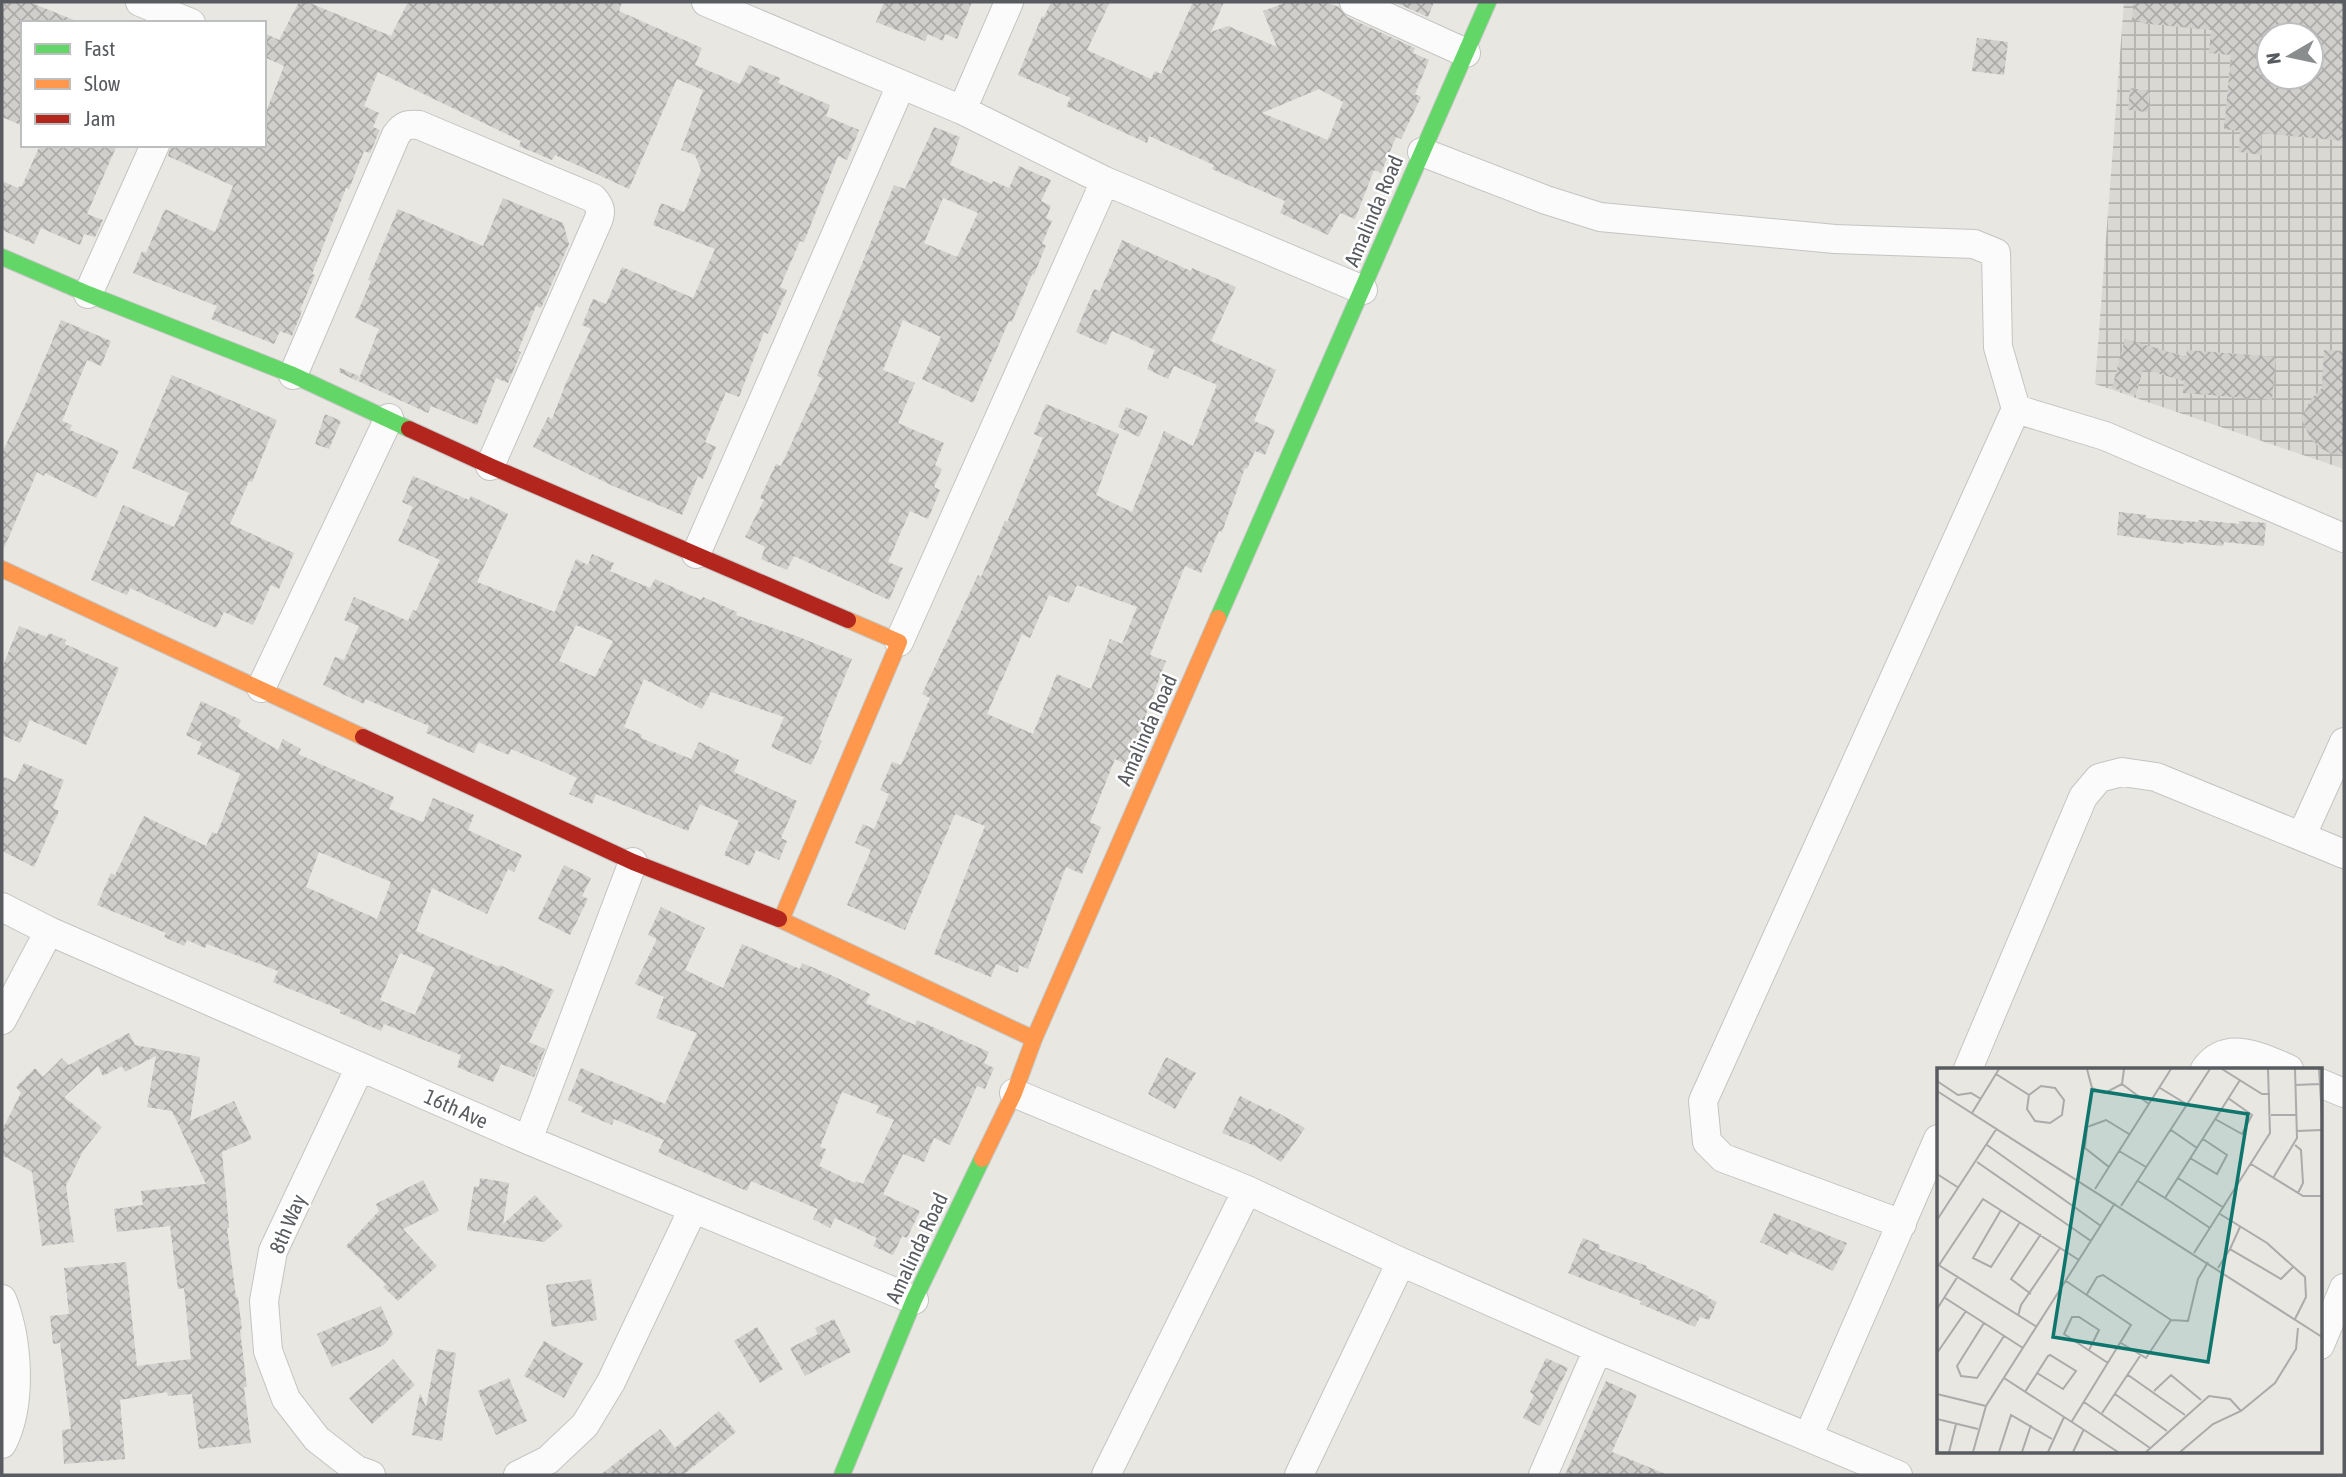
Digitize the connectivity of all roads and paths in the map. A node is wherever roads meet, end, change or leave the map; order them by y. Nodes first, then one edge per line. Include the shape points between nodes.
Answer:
1 (140, 2) edge
2 (706, 2) edge
3 (1009, 2) edge
4 (1354, 2) edge
5 (1488, 2) edge
6 (186, 21) edge
7 (1466, 53) junction
8 (901, 85) junction
9 (962, 110) junction
10 (154, 147) edge
11 (1422, 152) junction
12 (1105, 181) junction
13 (2, 257) edge
14 (1363, 290) junction
15 (88, 293) junction
16 (293, 375) junction
17 (2016, 409) junction
18 (390, 418) junction
19 (490, 466) junction
20 (2344, 538) edge
21 (696, 554) junction
22 (2, 569) edge
23 (899, 642) junction
24 (261, 688) junction
25 (2344, 742) edge
26 (2302, 835) junction
27 (2344, 854) edge
28 (633, 862) junction
29 (2, 907) edge
30 (780, 920) junction
31 (49, 931) junction
32 (2, 1020) edge
33 (1034, 1039) junction
34 (360, 1067) junction
35 (1968, 1068) edge
36 (2206, 1068) edge
37 (2287, 1068) edge
38 (2322, 1084) edge
39 (1014, 1093) junction
40 (2344, 1093) edge
41 (528, 1140) junction
42 (1937, 1141) edge
43 (1247, 1190) junction
44 (692, 1209) junction
45 (1902, 1224) junction
46 (1401, 1262) junction
47 (2344, 1288) edge
48 (2, 1298) edge
49 (914, 1300) junction
50 (2322, 1340) edge
51 (1598, 1349) junction
52 (1808, 1437) junction
53 (2, 1444) edge
54 (371, 1475) edge
55 (517, 1475) edge
56 (842, 1475) edge
57 (1106, 1475) edge
58 (1299, 1475) edge
59 (1543, 1475) edge
60 (1898, 1475) edge

1 - 6 street
2 - 8 street
3 - 9 street
4 - 7 street
5 - 7 street, Amalinda Road
7 - 11 street, Amalinda Road
8 - 9 street
8 - 21 street
9 - 12 street
10 - 15 street
11 - 14 street, Amalinda Road
11 - 17 street via 1600,217 1835,239 1974,244 1996,253 1998,347
12 - 14 street
12 - 23 street
13 - 15 street
14 - 33 street, Amalinda Road
15 - 16 street
16 - 18 street
16 - 19 street via 401,127 419,125 593,198 601,214
17 - 20 street via 2105,436
17 - 45 street via 1703,1101 1707,1142 1723,1158
18 - 19 street
18 - 24 street
19 - 21 street
21 - 23 street
22 - 24 street
23 - 30 street
24 - 28 street
25 - 26 street
26 - 27 street
26 - 35 street via 2156,777 2122,772 2099,778 2083,797
28 - 30 street
28 - 41 street
29 - 31 street, 16th Ave
30 - 33 street
31 - 32 street
31 - 34 street, 16th Ave
33 - 39 street, Amalinda Road
34 - 41 street, 16th Ave
34 - 54 street, 8th Way via 273,1251 264,1301 268,1352 286,1399 317,1439 357,1470
36 - 37 street via 2231,1052 2253,1054
38 - 40 street
39 - 43 street
39 - 49 street, Amalinda Road
41 - 44 street, 16th Ave
42 - 45 street
43 - 46 street
43 - 57 street
44 - 49 street, 16th Ave
44 - 55 street via 611,1381 585,1425 548,1460
45 - 52 street
46 - 51 street
46 - 58 street
47 - 50 street
48 - 53 street via 15,1346 16,1393
49 - 56 street, Amalinda Road
51 - 52 street
51 - 59 street
52 - 60 street

